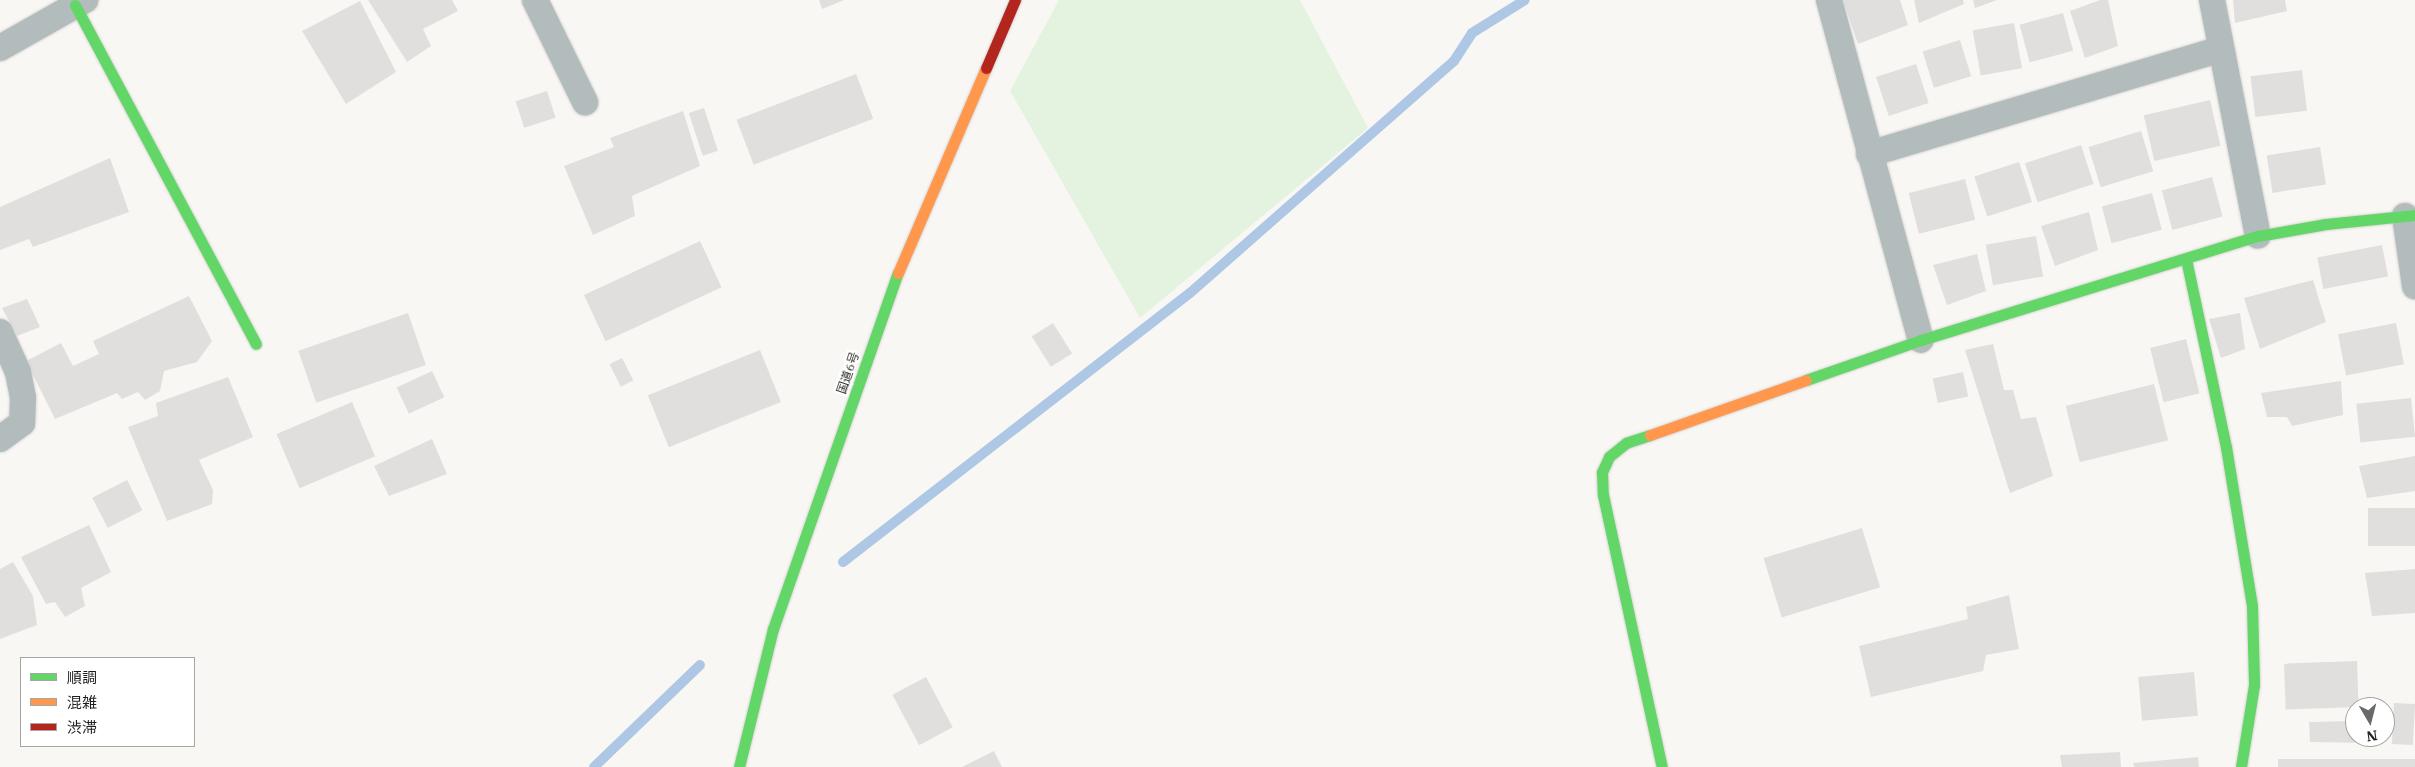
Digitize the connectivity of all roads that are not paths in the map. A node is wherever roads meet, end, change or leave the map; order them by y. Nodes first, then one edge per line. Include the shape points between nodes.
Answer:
1 (535, 0) edge
2 (1015, 0) edge
3 (1829, 0) edge
4 (2212, 0) edge
5 (80, 3) edge
6 (0, 48) edge
7 (2221, 49) junction
8 (584, 102) dead end
9 (1869, 154) junction
10 (2410, 216) edge
11 (2258, 236) junction
12 (2186, 259) junction
13 (2415, 286) edge
14 (0, 332) edge
15 (1921, 340) junction
16 (256, 344) dead end
17 (0, 439) edge
18 (739, 767) edge
19 (1662, 767) edge
20 (2241, 767) edge

1 - 8 street
2 - 18 main road, 国道6号 via 903,260 773,629
3 - 9 street
4 - 7 street
5 - 6 street
5 - 16 main road
7 - 9 street
7 - 11 street
9 - 15 street
10 - 11 main road via 2326,224
10 - 13 street
11 - 12 main road
12 - 15 main road
12 - 20 main road via 2226,447 2252,606 2254,685
14 - 17 street via 18,372 23,398 22,423
15 - 19 main road via 1626,443 1609,457 1602,472 1606,520

